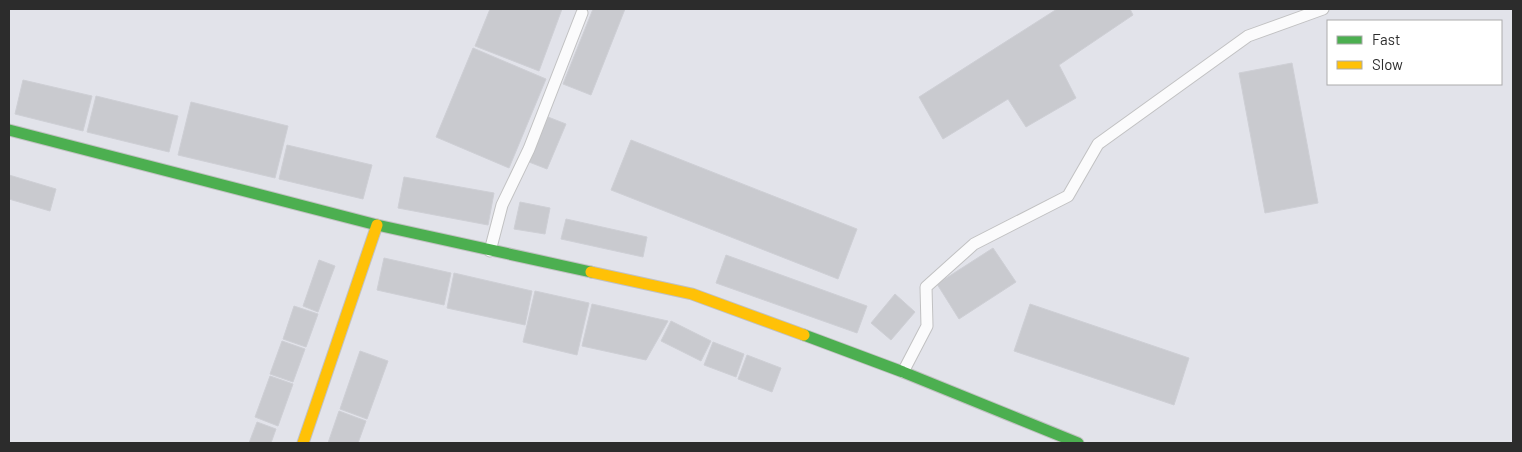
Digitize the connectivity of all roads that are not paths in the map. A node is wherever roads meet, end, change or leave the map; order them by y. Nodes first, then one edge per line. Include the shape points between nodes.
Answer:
1 (1323, 9) edge
2 (582, 13) dead end
3 (9, 130) edge
4 (377, 226) junction
5 (490, 250) junction
6 (903, 372) junction
7 (303, 443) edge
8 (1078, 443) edge

1 - 6 lane via 1248,36 1098,144 1068,196 974,244 926,287 928,326
2 - 5 lane via 529,149 502,205
3 - 4 street
4 - 5 street
4 - 7 street
5 - 6 street via 692,294
6 - 8 street

